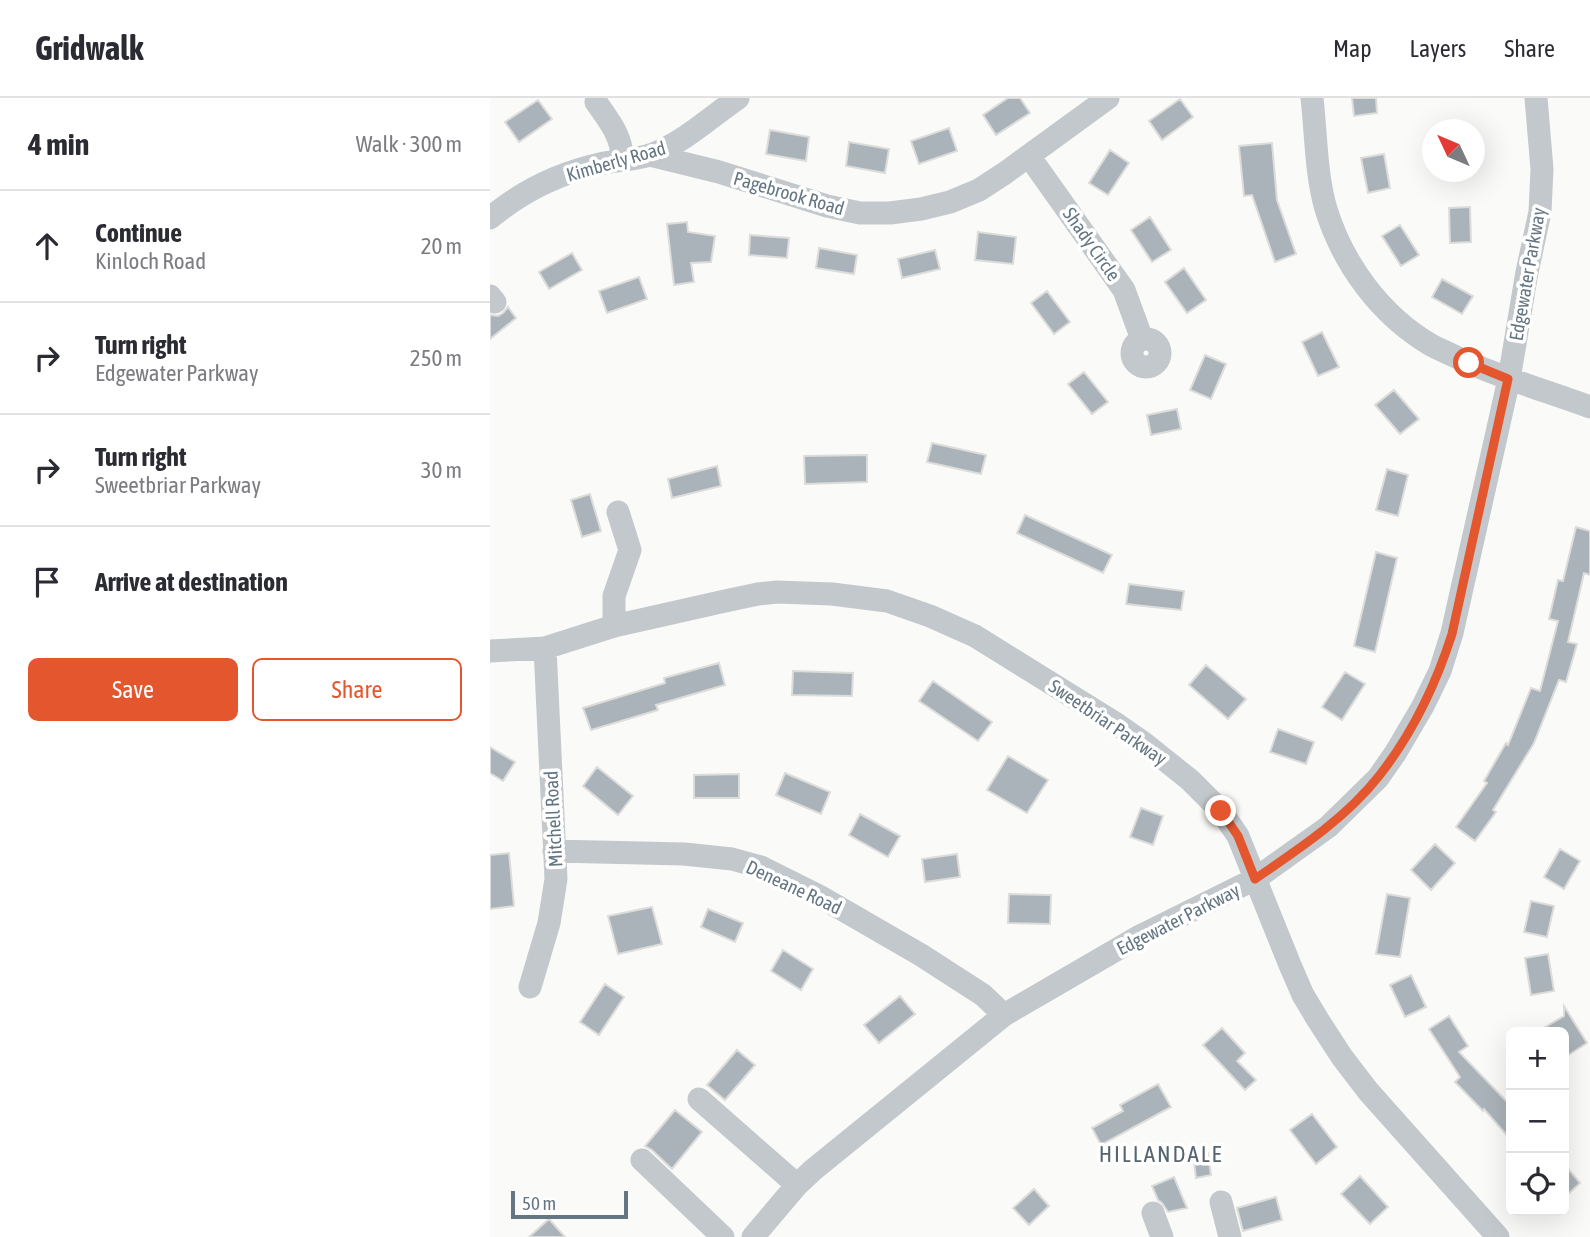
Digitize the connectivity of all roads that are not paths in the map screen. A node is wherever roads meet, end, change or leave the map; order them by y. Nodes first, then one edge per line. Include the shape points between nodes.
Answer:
1 (738, 98) edge
2 (1108, 98) edge
3 (1312, 98) edge
4 (1536, 98) edge
5 (596, 102) dead end
6 (650, 155) junction
7 (1029, 156) junction
8 (623, 160) junction
9 (491, 214) edge
10 (1142, 339) dead end
11 (1508, 379) junction
12 (1590, 407) edge
13 (618, 512) dead end
14 (614, 626) junction
15 (545, 648) junction
16 (490, 652) edge
17 (554, 851) junction
18 (1255, 879) junction
19 (530, 987) dead end
20 (1004, 1015) junction
21 (699, 1099) dead end
22 (642, 1160) dead end
23 (797, 1185) junction
24 (1221, 1202) dead end
25 (1153, 1213) dead end
26 (723, 1237) edge
27 (753, 1237) edge
28 (1161, 1237) edge
29 (1230, 1237) edge
30 (1498, 1237) edge

1 - 6 street, Kimberly Road via 674,144
2 - 7 street, Pagebrook Road
3 - 11 street via 1325,206 1349,264 1408,328 1432,345
4 - 11 street, Edgewater Parkway via 1542,169 1539,212
5 - 8 street via 622,144
6 - 7 street, Pagebrook Road via 860,213 890,213 950,202 979,190
6 - 8 street, Kimberly Road
7 - 10 street, Shady Circle via 1124,290
8 - 9 street, Kimberly Road via 569,172
11 - 12 street
11 - 18 street, Edgewater Parkway via 1452,634 1423,706 1378,778 1354,803
13 - 14 street via 629,550 614,596
14 - 15 street, Sweetbriar Parkway
14 - 18 street, Sweetbriar Parkway via 777,592 873,598 930,616 975,636 1084,702 1190,780 1229,822
15 - 16 street, Sweetbriar Parkway
15 - 17 street, Mitchell Road
17 - 19 street, Mitchell Road via 556,879 549,923
17 - 20 street, Deneane Road via 684,853 761,867 921,955 983,995
18 - 20 street, Edgewater Parkway via 1140,936
18 - 30 street, Sweetbriar Parkway via 1304,995 1342,1057
20 - 23 street, Edgewater Parkway
21 - 23 street
22 - 26 street
23 - 27 street, Edgewater Parkway
24 - 29 street
25 - 28 street

